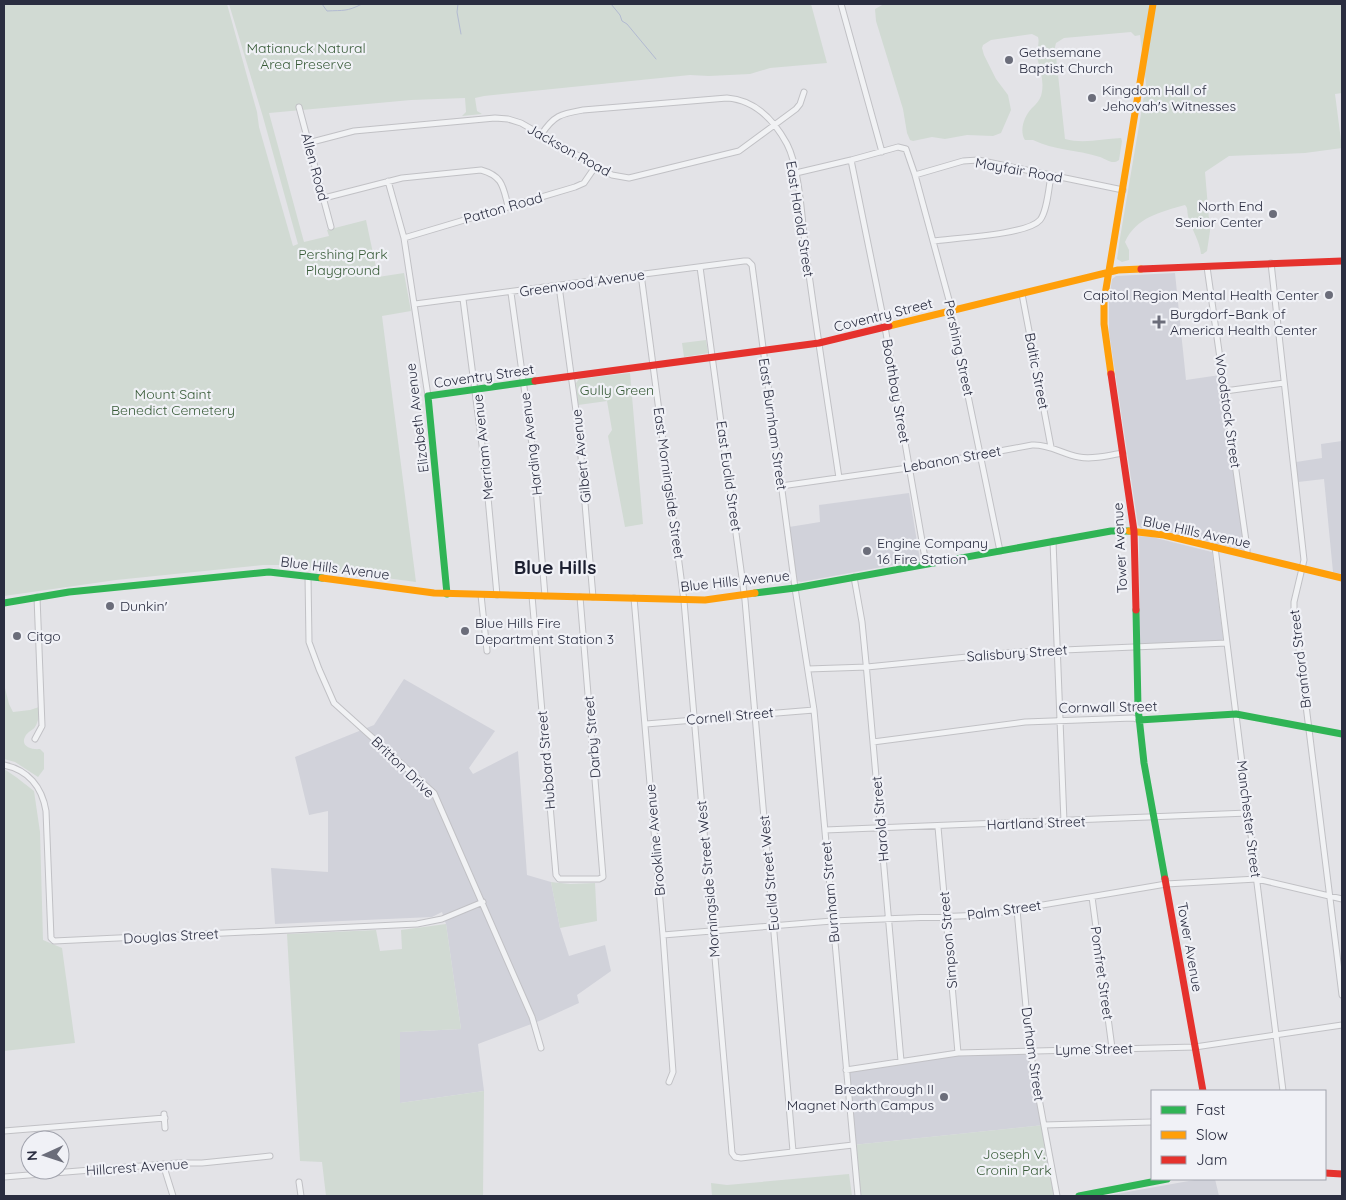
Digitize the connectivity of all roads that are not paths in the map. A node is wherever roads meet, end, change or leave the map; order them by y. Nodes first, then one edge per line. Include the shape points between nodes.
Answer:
1 (841, 4) edge
2 (1153, 4) edge
3 (804, 92) dead end
4 (299, 107) dead end
5 (774, 126) junction
6 (541, 135) junction
7 (308, 143) junction
8 (882, 152) junction
9 (852, 160) junction
10 (595, 167) junction
11 (796, 173) junction
12 (915, 175) junction
13 (1051, 175) junction
14 (388, 181) junction
15 (1123, 190) junction
16 (324, 198) junction
17 (508, 206) junction
18 (331, 227) dead end
19 (404, 238) junction
20 (933, 241) junction
21 (1342, 261) edge
22 (749, 262) joint
23 (1271, 264) junction
24 (1208, 266) junction
25 (700, 267) junction
26 (1109, 272) junction
27 (641, 274) junction
28 (559, 286) junction
29 (511, 293) junction
30 (1022, 294) junction
31 (463, 299) junction
32 (415, 304) junction
33 (952, 311) junction
34 (885, 327) junction
35 (819, 344) junction
36 (763, 350) junction
37 (713, 357) junction
38 (653, 366) junction
39 (572, 376) junction
40 (524, 383) junction
41 (1284, 383) junction
42 (476, 389) junction
43 (1225, 391) junction
44 (428, 396) junction
45 (1051, 447) junction
46 (1123, 453) junction
47 (980, 454) junction
48 (908, 468) junction
49 (839, 478) junction
50 (781, 486) junction
51 (1134, 531) junction
52 (1053, 541) junction
53 (1216, 548) junction
54 (1000, 551) junction
55 (1247, 555) junction
56 (926, 564) junction
57 (1302, 569) junction
58 (308, 576) junction
59 (854, 577) junction
60 (1342, 578) edge
61 (795, 588) junction
62 (447, 594) junction
63 (744, 594) junction
64 (481, 595) junction
65 (497, 595) junction
66 (532, 596) junction
67 (545, 596) junction
68 (36, 597) junction
69 (580, 597) junction
70 (593, 597) junction
71 (634, 598) junction
72 (684, 601) junction
73 (4, 603) edge
74 (1227, 643) junction
75 (1137, 647) junction
76 (1057, 650) junction
77 (487, 651) dead end
78 (867, 667) junction
79 (808, 669) junction
80 (814, 710) junction
81 (755, 714) junction
82 (1236, 714) junction
83 (694, 719) junction
84 (1060, 720) junction
85 (1139, 720) junction
86 (646, 724) junction
87 (1308, 727) junction
88 (1342, 734) edge
89 (35, 739) dead end
90 (873, 742) junction
91 (4, 765) edge
92 (1248, 813) junction
93 (1154, 818) junction
94 (1064, 822) junction
95 (938, 827) junction
96 (880, 828) junction
97 (824, 830) junction
98 (604, 877) joint
99 (1256, 879) junction
100 (1166, 884) junction
101 (1330, 896) junction
102 (1092, 897) junction
103 (1342, 899) edge
104 (483, 902) junction
105 (1016, 910) junction
106 (946, 917) junction
107 (889, 919) junction
108 (832, 921) junction
109 (773, 926) junction
110 (712, 931) junction
111 (663, 935) junction
112 (1342, 995) edge
113 (1342, 1025) edge
114 (1276, 1035) junction
115 (1195, 1047) junction
116 (540, 1048) dead end
117 (1112, 1048) junction
118 (1030, 1050) junction
119 (958, 1053) junction
120 (901, 1062) junction
121 (846, 1070) junction
122 (669, 1082) dead end
123 (1203, 1090) edge
124 (1283, 1090) edge
125 (1151, 1122) edge
126 (1044, 1125) junction
127 (166, 1128) dead end
128 (4, 1130) edge
129 (853, 1145) junction
130 (793, 1151) junction
131 (270, 1156) dead end
132 (163, 1164) junction
133 (1326, 1173) edge
134 (1342, 1174) edge
135 (4, 1177) edge
136 (1162, 1180) edge
137 (299, 1182) dead end
138 (307, 1189) dead end
139 (300, 1190) junction
140 (173, 1196) edge
141 (301, 1196) edge
142 (858, 1196) edge
143 (1057, 1196) edge
144 (1079, 1196) edge

1 - 8 street
2 - 15 main road, Tower Avenue
3 - 5 street, Jackson Road via 796,109
4 - 7 street, Allen Road
5 - 6 street, East Harold Street via 765,114 748,102 719,98 567,113 553,118
5 - 10 street, Jackson Road via 739,151 640,177 621,178
5 - 11 street, East Harold Street via 787,144
6 - 7 street, Jackson Road via 521,123 495,118 354,131
6 - 10 street, Jackson Road
7 - 16 street, Allen Road
8 - 9 street
8 - 12 street, Pershing Street via 898,147 906,149
9 - 11 street
9 - 34 street, Boothbay Street
10 - 17 street, Patton Road via 584,184
11 - 35 street, East Harold Street
12 - 13 street, Mayfair Road via 971,160
12 - 20 street, Pershing Street
13 - 15 street, Mayfair Road
13 - 20 street via 1042,217 1034,225 1019,230
14 - 16 street
14 - 17 street via 481,170 499,179
14 - 19 street, Elizabeth Avenue
15 - 26 main road, Tower Avenue
16 - 18 street, Allen Road
17 - 19 street, Patton Road
19 - 32 street, Elizabeth Avenue
20 - 33 street, Pershing Street
21 - 23 main road, Coventry Street
22 - 25 street, Greenwood Avenue
22 - 36 street, East Burnham Street via 753,270
23 - 24 main road, Coventry Street
23 - 41 street, Branford Street
24 - 26 main road, Coventry Street
24 - 43 street, Woodstock Street
25 - 27 street, Greenwood Avenue
25 - 37 street, East Euclid Street
26 - 30 main road, Coventry Street
26 - 46 main road, Tower Avenue via 1104,324
27 - 28 street, Greenwood Avenue
27 - 38 street, East Morningside Street
28 - 29 street, Greenwood Avenue
28 - 39 street, Gilbert Avenue
29 - 31 street, Greenwood Avenue
29 - 40 street, Harding Avenue
30 - 33 main road, Coventry Street
30 - 45 street, Baltic Street
31 - 32 street, Greenwood Avenue
31 - 42 street, Merriam Avenue
32 - 44 street, Elizabeth Avenue
33 - 34 main road, Coventry Street
33 - 47 street, Pershing Street
34 - 35 main road, Coventry Street
34 - 48 street, Boothbay Street
35 - 36 main road, Coventry Street
35 - 49 street, East Harold Street
36 - 37 main road, Coventry Street
36 - 50 street, East Burnham Street
37 - 38 main road, Coventry Street
37 - 63 street, East Euclid Street
38 - 39 main road, Coventry Street
38 - 72 street, East Morningside Street
39 - 40 main road, Coventry Street
39 - 70 street, Gilbert Avenue
40 - 42 main road, Coventry Street
40 - 67 street, Harding Avenue
41 - 43 street
41 - 57 street, Branford Street via 1304,560
42 - 44 main road, Coventry Street
42 - 65 street, Merriam Avenue
43 - 55 street, Woodstock Street
44 - 62 main road, Elizabeth Avenue
45 - 46 street, Lebanon Street via 1086,458
45 - 47 street, Lebanon Street via 1032,445
46 - 51 main road, Tower Avenue
47 - 48 street, Lebanon Street
47 - 54 street, Pershing Street
48 - 49 street, Lebanon Street
48 - 56 street, Boothbay Street
49 - 50 street, Lebanon Street
50 - 61 street, East Burnham Street
51 - 52 main road, Blue Hills Avenue via 1104,532
51 - 53 main road, Blue Hills Avenue
51 - 75 main road, Tower Avenue
52 - 54 main road, Blue Hills Avenue
52 - 76 street
53 - 55 main road, Blue Hills Avenue
53 - 74 street, Manchester Street
54 - 56 main road, Blue Hills Avenue
55 - 57 main road, Blue Hills Avenue
56 - 59 main road, Blue Hills Avenue
57 - 60 main road, Blue Hills Avenue
57 - 87 street, Branford Street via 1294,609
58 - 62 main road, Blue Hills Avenue
58 - 68 main road, Blue Hills Avenue via 254,573
58 - 104 street, Britton Drive via 309,642 334,703 434,793
59 - 61 main road, Blue Hills Avenue
59 - 78 street, Harold Street
61 - 63 main road, Blue Hills Avenue
61 - 79 street, Burnham Street
62 - 64 main road, Blue Hills Avenue
63 - 72 main road, Blue Hills Avenue
63 - 81 street, Euclid Street West
64 - 65 main road, Blue Hills Avenue
64 - 77 street
65 - 66 main road, Blue Hills Avenue
66 - 67 main road, Blue Hills Avenue
66 - 98 street, Hubbard Street via 556,875 558,879
67 - 69 main road, Blue Hills Avenue
68 - 73 main road, Blue Hills Avenue
68 - 89 street via 42,726
69 - 70 main road, Blue Hills Avenue
69 - 98 street, Darby Street
70 - 71 main road, Blue Hills Avenue
71 - 72 main road, Blue Hills Avenue
71 - 86 street, Brookline Avenue
72 - 83 street, Morningside Street West
74 - 75 street, Salisbury Street
74 - 82 street, Manchester Street
75 - 76 street, Salisbury Street
75 - 85 main road, Tower Avenue
76 - 78 street, Salisbury Street
76 - 84 street
78 - 79 street, Salisbury Street
78 - 90 street, Harold Street
79 - 80 street, Burnham Street
80 - 81 street, Cornell Street
80 - 97 street, Burnham Street
81 - 83 street, Cornell Street
81 - 109 street, Euclid Street West
82 - 85 main road, Cornwall Street
82 - 87 main road, Cornwall Street
82 - 92 street, Manchester Street
83 - 86 street, Cornell Street
83 - 110 street, Morningside Street West
84 - 85 street, Cornwall Street
84 - 90 street, Cornwall Street
84 - 94 street
85 - 93 main road, Tower Avenue
86 - 111 street, Brookline Avenue
87 - 88 main road, Cornwall Street
87 - 101 street, Branford Street
90 - 96 street, Harold Street
91 - 104 street, Douglas Street via 24,772 44,799 51,938 54,941 417,924 442,919
92 - 93 street, Hartland Street
92 - 99 street, Manchester Street
93 - 94 street, Hartland Street
93 - 100 main road, Tower Avenue
94 - 95 street, Hartland Street
95 - 96 street, Hartland Street
95 - 106 street, Simpson Street
96 - 97 street, Hartland Street
96 - 107 street, Harold Street
97 - 108 street, Burnham Street
99 - 100 street, Palm Street
99 - 101 street, Palm Street
99 - 114 street, Manchester Street
100 - 102 street, Palm Street
100 - 115 main road, Tower Avenue
101 - 103 street, Palm Street
101 - 112 street, Branford Street
102 - 105 street, Palm Street
102 - 117 street, Pomfret Street
104 - 116 street, Britton Drive via 532,1017
105 - 106 street, Palm Street via 984,916
105 - 118 street, Durham Street
106 - 107 street, Palm Street
106 - 119 street, Simpson Street
107 - 108 street, Palm Street
107 - 120 street, Harold Street
108 - 109 street, Palm Street
108 - 121 street, Burnham Street
109 - 110 street, Palm Street
109 - 130 street, Euclid Street West
110 - 111 street, Palm Street
110 - 130 street, Morningside Street West via 732,1150 735,1157 741,1158
111 - 122 street, Brookline Avenue via 673,1072
113 - 114 street, Lyme Street
114 - 115 street, Lyme Street
114 - 124 street, Manchester Street
115 - 117 street, Lyme Street
115 - 123 main road, Tower Avenue
117 - 118 street, Lyme Street
118 - 119 street, Lyme Street
118 - 126 street, Durham Street
119 - 120 street, Lyme Street
120 - 121 street, Lyme Street
121 - 129 street, Burnham Street
125 - 126 street
126 - 143 street, Durham Street
127 - 128 street via 165,1116
129 - 130 street
129 - 142 street, Burnham Street
131 - 132 street, Hillcrest Avenue
132 - 135 street, Hillcrest Avenue
132 - 140 street
133 - 134 main road
136 - 144 main road
137 - 139 street
138 - 139 street
139 - 141 street

